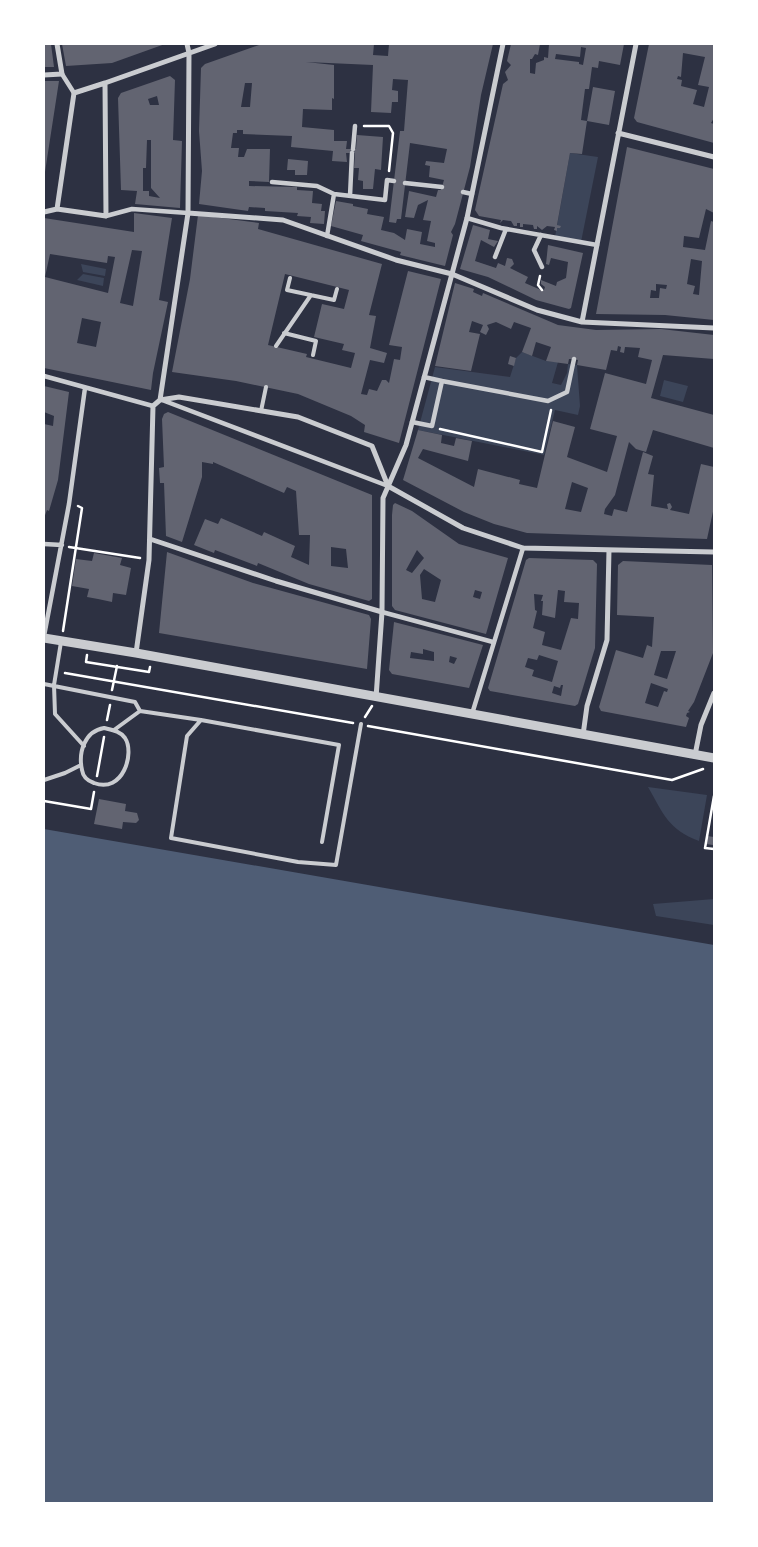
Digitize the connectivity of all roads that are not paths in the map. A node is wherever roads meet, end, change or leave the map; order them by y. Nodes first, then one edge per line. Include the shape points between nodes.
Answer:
1 (57, 44) edge
2 (188, 44) edge
3 (215, 44) edge
4 (503, 44) edge
5 (636, 44) edge
6 (189, 53) junction
7 (62, 74) junction
8 (44, 75) edge
9 (105, 83) junction
10 (74, 93) junction
11 (355, 126) road end
12 (618, 133) junction
13 (714, 157) edge
14 (394, 181) dead end
15 (272, 182) dead end
16 (405, 183) dead end
17 (442, 187) dead end
18 (463, 192) dead end
19 (334, 194) junction
20 (472, 194) junction
21 (350, 196) junction
22 (57, 209) junction
23 (44, 212) edge
24 (188, 212) junction
25 (106, 216) junction
26 (467, 218) junction
27 (506, 229) junction
28 (541, 235) junction
29 (327, 236) junction
30 (596, 245) junction
31 (495, 257) dead end
32 (542, 267) road end
33 (452, 274) junction
34 (290, 278) dead end
35 (337, 289) dead end
36 (311, 295) junction
37 (582, 322) junction
38 (580, 328) dead end
39 (714, 328) edge
40 (284, 333) junction
41 (276, 346) dead end
42 (313, 355) dead end
43 (574, 359) dead end
44 (44, 376) edge
45 (424, 377) junction
46 (442, 381) junction
47 (266, 387) dead end
48 (85, 388) junction
49 (160, 400) junction
50 (153, 406) junction
51 (261, 411) junction
52 (412, 422) junction
53 (388, 486) junction
54 (150, 539) junction
55 (44, 544) edge
56 (62, 546) junction
57 (522, 548) junction
58 (609, 550) junction
59 (714, 552) edge
60 (382, 612) junction
61 (44, 637) edge
62 (62, 640) junction
63 (493, 642) junction
64 (136, 653) junction
65 (44, 684) edge
66 (54, 685) junction
67 (714, 693) edge
68 (376, 698) junction
69 (140, 711) junction
70 (472, 714) junction
71 (201, 720) junction
72 (361, 724) road end
73 (114, 730) junction
74 (583, 735) junction
75 (84, 746) junction
76 (696, 755) junction
77 (714, 758) edge
78 (81, 765) junction
79 (44, 780) edge
80 (322, 842) dead end

1 - 7 street
2 - 6 street
3 - 6 street
4 - 20 street
5 - 12 street
6 - 9 street
6 - 24 street
7 - 8 street
7 - 10 street
9 - 10 street
9 - 25 street
10 - 22 street
11 - 21 street
12 - 13 street
12 - 30 street
14 - 21 street via 387,180 385,200
15 - 19 street via 317,186
16 - 17 street
18 - 20 street
19 - 21 street
19 - 29 street
20 - 26 street
22 - 23 street
22 - 25 street
24 - 25 street via 132,209
24 - 29 street via 282,220
24 - 49 street
26 - 27 street
26 - 33 street
27 - 28 street
27 - 31 street
28 - 30 street
28 - 32 street via 534,250
29 - 33 street via 396,260
30 - 37 street
33 - 37 street via 537,310
33 - 45 street
34 - 36 lane via 287,290
35 - 36 lane via 334,300
36 - 40 lane
37 - 38 street
37 - 39 street
40 - 41 lane
40 - 42 lane via 316,342
43 - 46 street via 567,392 548,400
44 - 48 street
45 - 46 street
45 - 52 street
46 - 52 street via 432,426
47 - 51 lane
48 - 50 street
48 - 56 street
49 - 50 street
49 - 51 street via 187,398
49 - 53 street
50 - 54 street
51 - 53 street via 298,417 372,446
52 - 53 street
53 - 57 street via 463,528
53 - 60 street via 383,498
54 - 60 street
54 - 64 street
55 - 56 street
56 - 61 street
57 - 58 street
57 - 63 street
58 - 59 street
58 - 74 street via 607,640 587,706
60 - 63 street
60 - 68 street
61 - 62 street
62 - 64 street
62 - 66 lane
63 - 70 street
64 - 68 street
65 - 66 lane
66 - 69 lane via 135,702
66 - 75 lane via 55,714
67 - 76 street via 701,725
68 - 70 street
69 - 71 lane
69 - 73 lane
70 - 74 street
71 - 72 lane via 187,736 171,838 298,862 336,865
71 - 80 lane via 340,745
73 - 75 lane via 95,730 87,736
73 - 78 lane via 126,740 127,749 122,775 116,782 107,785 90,781 83,775
74 - 76 street
75 - 78 lane
76 - 77 street
78 - 79 lane

